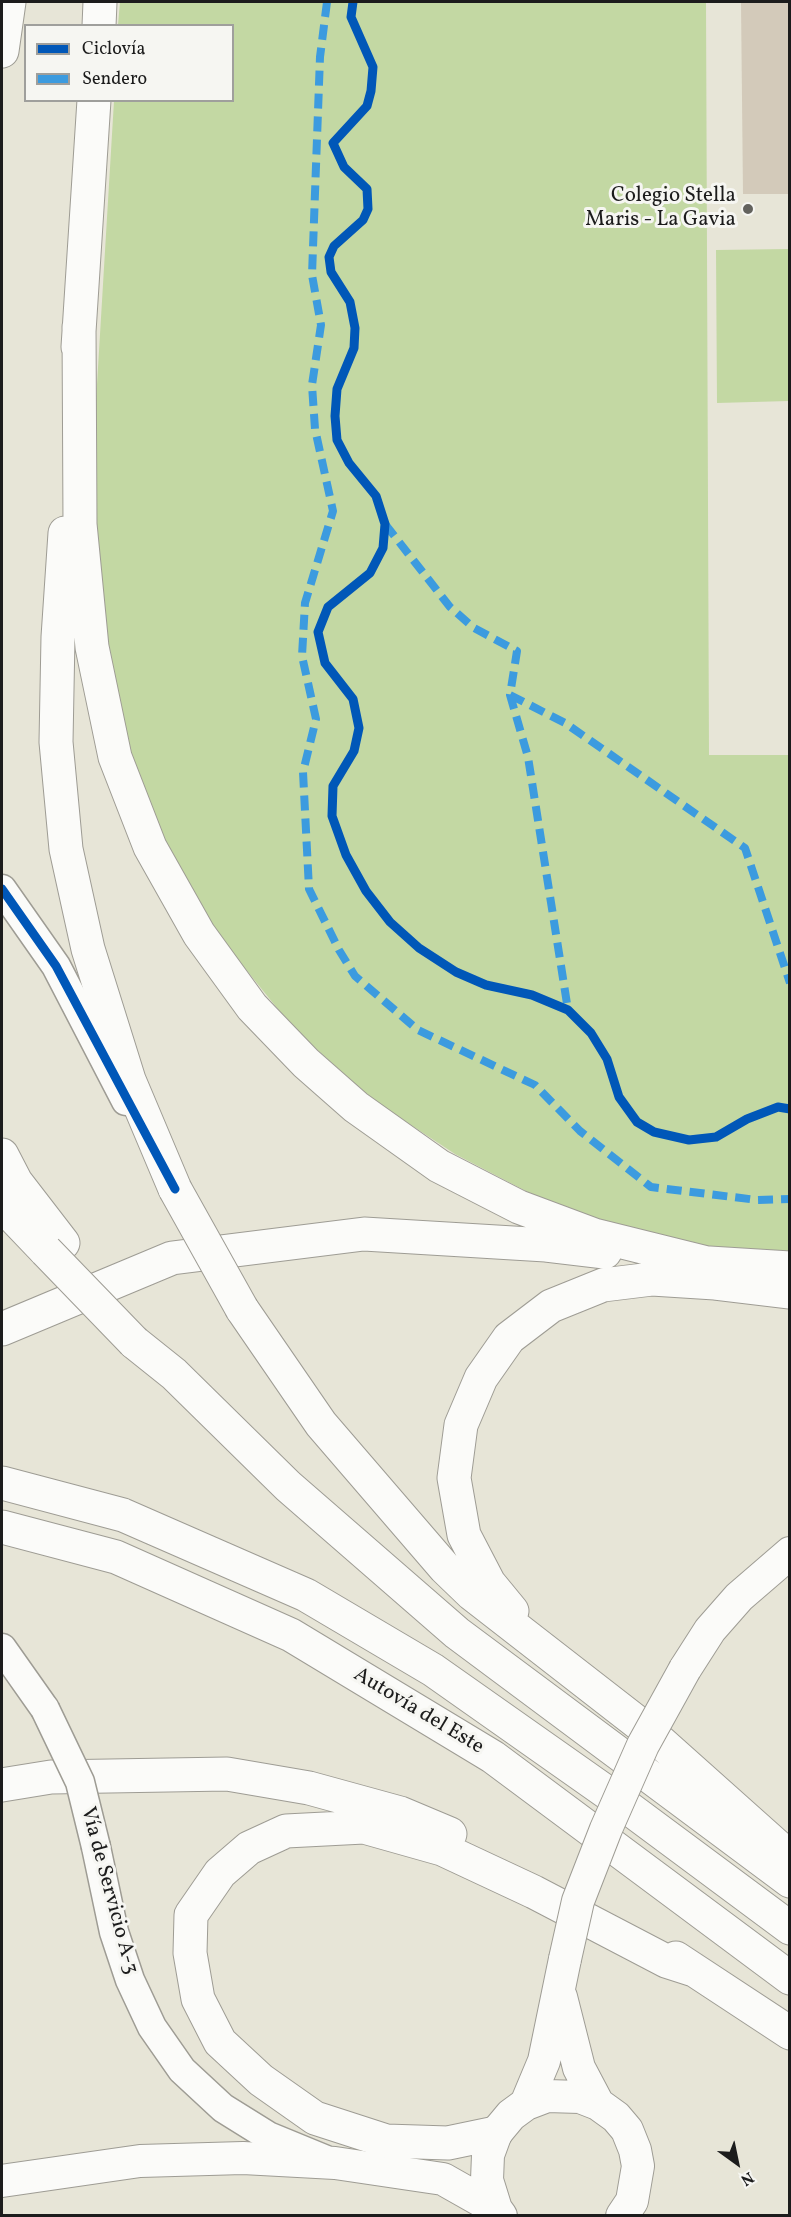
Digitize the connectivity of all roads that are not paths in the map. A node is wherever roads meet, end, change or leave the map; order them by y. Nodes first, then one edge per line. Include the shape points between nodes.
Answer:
1 (9, 2) edge
2 (100, 2) edge
3 (99, 24) edge
4 (2, 51) edge
5 (94, 102) edge
6 (79, 327) junction
7 (2, 889) edge
8 (2, 1155) edge
9 (175, 1189) junction
10 (2, 1205) edge
11 (55, 1247) junction
12 (715, 1264) junction
13 (789, 1268) edge
14 (789, 1292) edge
15 (2, 1329) edge
16 (2, 1483) edge
17 (2, 1527) edge
18 (789, 1553) edge
19 (541, 1647) junction
20 (2, 1648) edge
21 (2, 1785) edge
22 (789, 1857) edge
23 (789, 1881) edge
24 (789, 1928) edge
25 (694, 1970) junction
26 (789, 1978) edge
27 (560, 1990) junction
28 (789, 2033) edge
29 (526, 2104) junction
30 (598, 2104) junction
31 (496, 2133) junction
32 (334, 2163) junction
33 (2, 2181) edge
34 (499, 2212) edge
35 (622, 2216) edge

1 - 4 highway
2 - 3 highway
5 - 6 highway
6 - 9 highway via 58,637 56,742 66,849 88,950 129,1080
6 - 12 highway via 80,524 92,647 115,757 150,847 199,934 252,1007 306,1063 356,1107 439,1166 519,1207 594,1234
7 - 9 main road via 56,966
8 - 11 highway
9 - 19 highway, bridge via 242,1309 321,1424 445,1568
10 - 11 highway
11 - 23 highway via 174,1374 288,1486 457,1633
12 - 13 highway
12 - 15 highway via 546,1245 364,1234 172,1258
14 - 19 highway via 652,1279 603,1285 551,1306 526,1325 509,1338 481,1378 461,1425 454,1478 464,1535 489,1583
16 - 24 highway, Autovía del Este via 123,1515 306,1595 434,1670
17 - 26 highway, Autovía del Este via 116,1557 291,1635 493,1757
18 - 27 main road, bridge via 710,1630 643,1745 578,1901
19 - 22 highway via 647,1730
20 - 32 main road, Vía de Servicio A-3, bridge via 45,1709 80,1782 114,1932 152,2027 182,2070 223,2108 268,2136
21 - 25 highway via 51,1777 227,1774 309,1788 389,1809 532,1868
25 - 28 highway
25 - 31 highway via 666,1961 534,1892 442,1850 364,1827 286,1831 249,1848 220,1873 191,1915 190,1953 198,1999 220,2042 261,2080 315,2118 345,2128 397,2141 448,2142
27 - 29 main road via 544,2061
27 - 30 main road via 579,2068
29 - 30 main road via 548,2096 580,2097
29 - 31 main road
30 - 35 main road via 627,2130 635,2150 637,2183
31 - 34 main road via 488,2155 487,2180
32 - 33 main road via 243,2158 140,2160
32 - 34 main road via 443,2179

